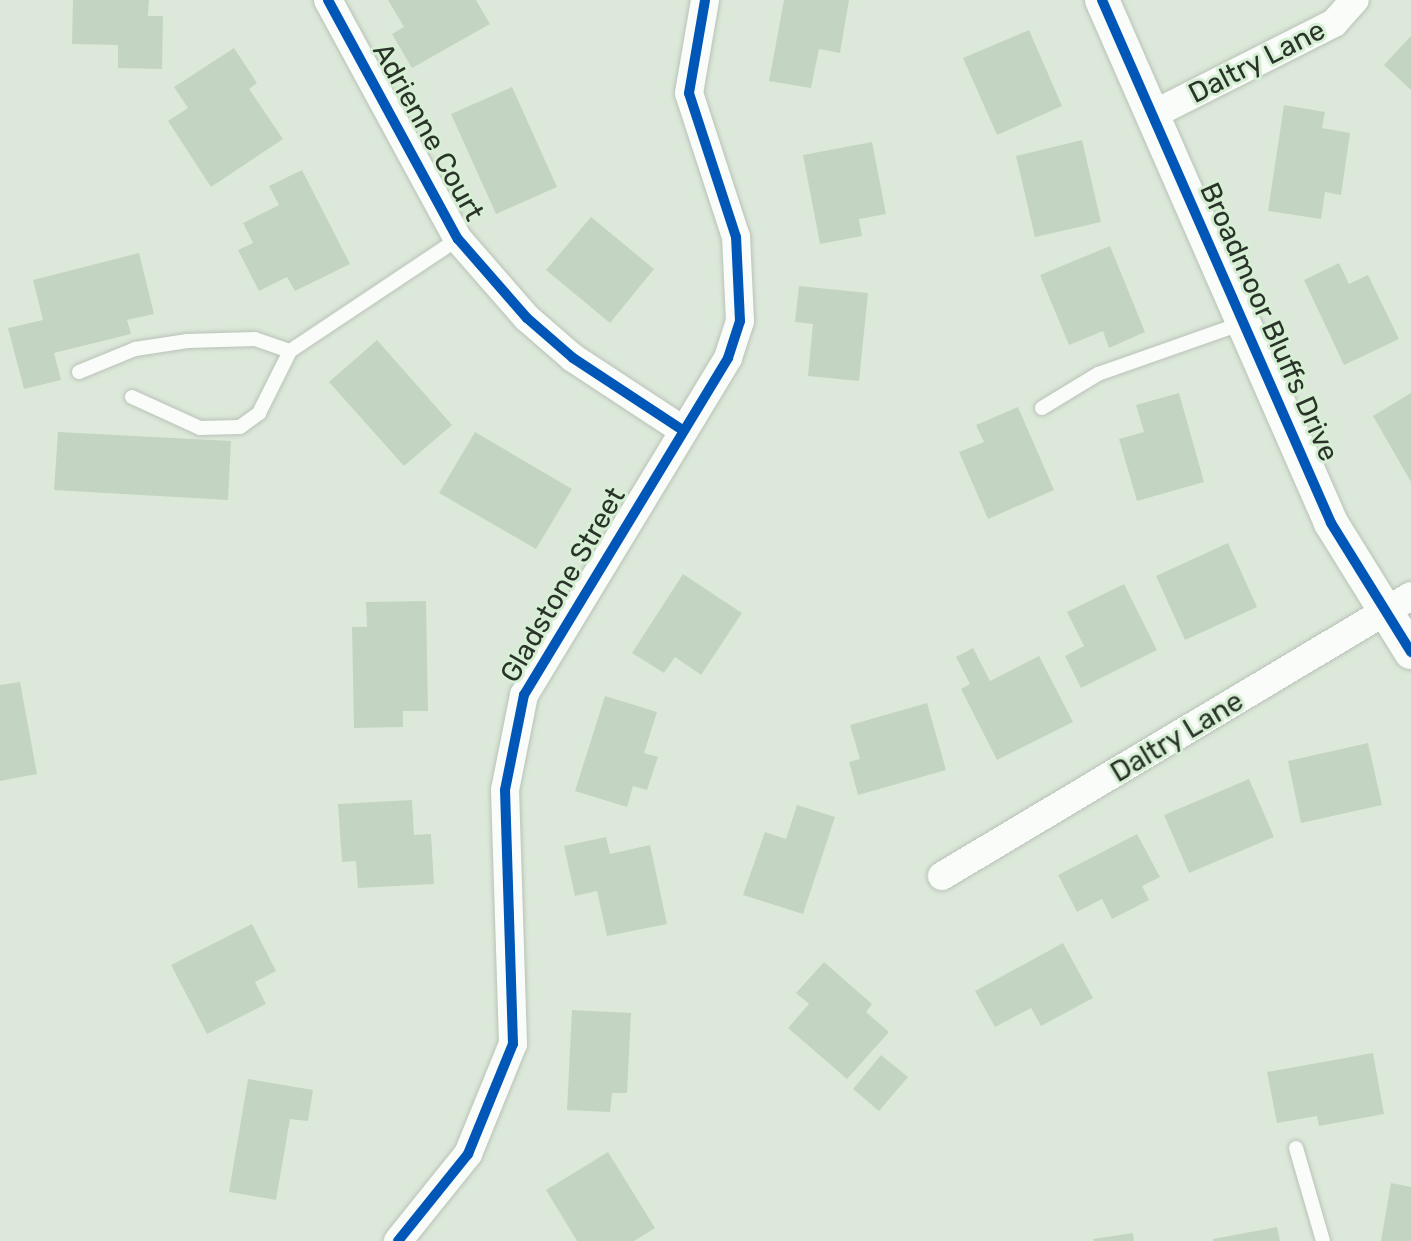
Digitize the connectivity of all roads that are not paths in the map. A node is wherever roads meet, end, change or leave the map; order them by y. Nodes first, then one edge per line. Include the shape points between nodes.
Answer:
1 (328, 0) edge
2 (705, 0) edge
3 (1102, 0) edge
4 (1355, 0) edge
5 (1152, 115) junction
6 (458, 239) junction
7 (1243, 323) junction
8 (290, 351) junction
9 (79, 372) dead end
10 (132, 397) dead end
11 (1042, 408) dead end
12 (681, 429) junction
13 (1399, 604) edge
14 (1411, 652) edge
15 (942, 876) dead end
16 (1296, 1148) dead end
17 (398, 1241) edge
18 (1323, 1241) edge

1 - 6 street, Adrienne Court
2 - 12 street, Gladstone Street via 689,93 736,237 740,321 728,358
3 - 5 street, Broadmoor Bluffs Drive
4 - 5 street, Daltry Lane via 1334,23
5 - 7 street, Broadmoor Bluffs Drive
6 - 8 lane
6 - 12 street, Adrienne Court via 573,358
7 - 11 lane via 1098,374
7 - 13 street, Broadmoor Bluffs Drive via 1331,523
8 - 9 lane via 255,339 187,341 135,349
8 - 10 lane via 259,413 240,427 200,428
12 - 17 street, Gladstone Street via 524,695 505,790 513,1044 468,1154
13 - 14 street, Broadmoor Bluffs Drive
13 - 15 street, Daltry Lane
16 - 18 lane

